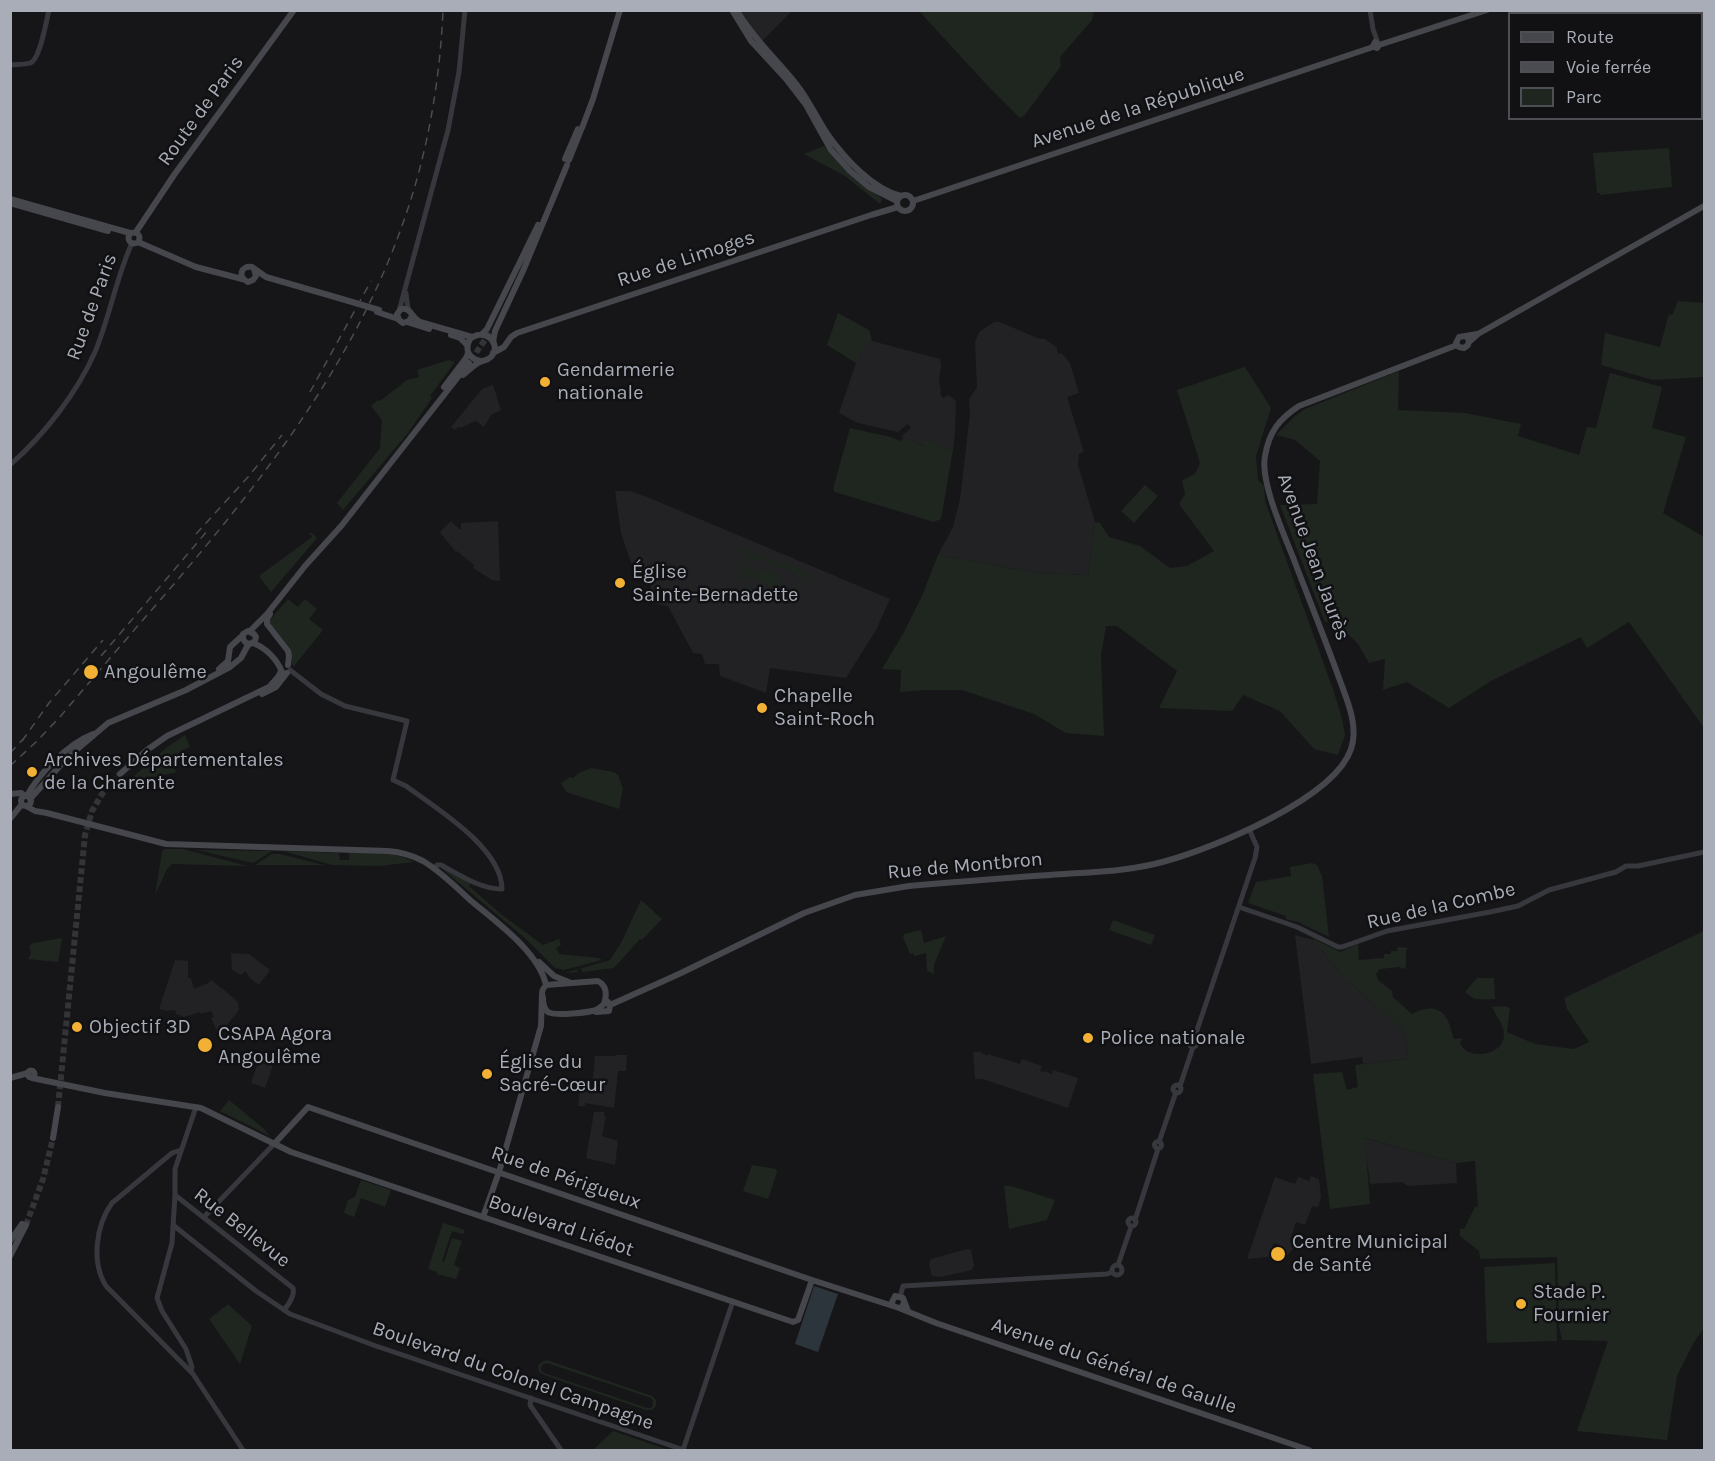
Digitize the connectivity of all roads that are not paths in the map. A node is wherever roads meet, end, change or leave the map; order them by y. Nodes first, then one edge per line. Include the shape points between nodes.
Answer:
1 (48, 10) edge
2 (294, 10) edge
3 (465, 10) edge
4 (620, 10) edge
5 (732, 10) edge
6 (737, 10) edge
7 (1370, 10) edge
8 (1487, 10) edge
9 (1376, 45) junction
10 (10, 65) edge
11 (10, 199) edge
12 (914, 201) junction
13 (898, 202) junction
14 (10, 204) edge
15 (1704, 206) edge
16 (134, 238) junction
17 (525, 257) junction
18 (243, 269) junction
19 (254, 269) junction
20 (242, 279) junction
21 (253, 280) junction
22 (296, 286) junction
23 (406, 289) junction
24 (408, 309) junction
25 (398, 314) junction
26 (412, 316) junction
27 (407, 322) junction
28 (491, 331) tunnel mouth
29 (482, 334) junction
30 (472, 337) junction
31 (508, 341) junction
32 (493, 343) junction
33 (467, 345) junction
34 (468, 353) junction
35 (493, 353) junction
36 (481, 362) junction
37 (469, 363) tunnel mouth
38 (413, 435) junction
39 (10, 465) edge
40 (342, 525) junction
41 (295, 581) junction
42 (284, 594) junction
43 (251, 637) junction
44 (228, 655) junction
45 (237, 660) junction
46 (285, 668) junction
47 (215, 673) junction
48 (120, 774) tunnel mouth
49 (1327, 782) joint
50 (10, 795) edge
51 (26, 801) junction
52 (10, 819) edge
53 (1261, 823) junction
54 (1249, 829) junction
55 (1257, 847) junction
56 (1704, 852) edge
57 (435, 868) junction
58 (1239, 907) junction
59 (571, 983) junction
60 (546, 986) junction
61 (542, 994) junction
62 (608, 1005) junction
63 (590, 1012) junction
64 (554, 1014) junction
65 (541, 1026) junction
66 (13, 1077) edge
67 (57, 1107) tunnel mouth
68 (196, 1107) junction
69 (52, 1138) tunnel mouth
70 (183, 1141) junction
71 (275, 1143) junction
72 (181, 1150) junction
73 (172, 1153) junction
74 (499, 1172) junction
75 (175, 1195) junction
76 (204, 1217) junction
77 (483, 1217) junction
78 (173, 1225) junction
79 (10, 1241) edge
80 (10, 1256) edge
81 (812, 1280) junction
82 (902, 1299) junction
83 (291, 1300) junction
84 (734, 1301) junction
85 (895, 1305) junction
86 (284, 1310) junction
87 (909, 1311) junction
88 (303, 1319) junction
89 (191, 1372) junction
90 (531, 1398) junction
91 (243, 1450) edge
92 (561, 1450) edge
93 (681, 1450) edge
94 (1309, 1450) edge

1 - 10 street via 33,62
2 - 16 main road, Route de Paris
3 - 23 street via 453,109
4 - 17 main road via 580,128
5 - 13 main road via 752,41 806,105 831,150 869,187
6 - 13 main road via 798,86 849,162 893,194
7 - 9 street
8 - 9 main road, Avenue de la République
9 - 12 main road, Avenue de la République
11 - 16 main road
12 - 13 main road via 908,195
12 - 13 main road via 910,210 902,211
13 - 31 main road, Rue de Limoges via 878,213 517,333
14 - 16 main road
15 - 49 main road, Avenue Jean Jaurès via 1478,334 1467,339 1462,335 1457,345 1299,406 1283,417 1272,433 1264,458 1265,480 1352,719 1351,751
16 - 18 main road via 212,268 230,273
16 - 20 main road via 196,267
16 - 39 street, Rue de Paris via 85,372 54,418
17 - 28 main road
17 - 29 main road
17 - 32 main road
18 - 19 main road
18 - 20 main road
19 - 21 main road
19 - 22 main road
20 - 21 main road
21 - 22 main road
22 - 25 main road, bridge
23 - 24 street
23 - 25 street
24 - 25 main road via 403,308
24 - 26 main road
25 - 27 main road via 402,322
26 - 27 main road
26 - 30 main road
27 - 33 main road via 457,337
29 - 30 main road
29 - 32 main road
30 - 33 main road
31 - 32 main road, Rue de Limoges
31 - 35 main road, Rue de Limoges
32 - 35 main road
33 - 34 main road
34 - 36 main road
34 - 38 main road
35 - 36 main road
36 - 38 main road via 462,377
37 - 38 main road
38 - 40 main road
40 - 41 main road
40 - 41 main road
41 - 42 main road
42 - 43 main road
42 - 46 main road via 266,621 288,651
43 - 44 main road via 231,645
43 - 45 main road via 243,656
43 - 46 main road
44 - 45 main road
44 - 47 main road via 226,663
45 - 47 main road
46 - 48 main road via 269,687 167,736
46 - 57 street via 345,706 408,721 393,780 478,841 491,858 502,889 470,881 441,865
47 - 51 main road via 186,690 108,723
49 - 53 main road, Rue de Montbron
50 - 51 main road via 21,793
51 - 52 main road
51 - 57 main road via 47,813 165,844 387,848 416,855
53 - 54 main road, Rue de Montbron
53 - 55 street
54 - 55 street
54 - 62 main road, Rue de Montbron via 1193,854 1137,868 909,886 855,895 789,920
55 - 58 street
56 - 58 street, Rue de la Combe via 1626,866 1549,890 1518,906 1387,931 1338,947 1297,927
57 - 59 main road via 506,926 550,974
57 - 60 main road via 516,940 540,968
58 - 82 street via 1194,1039 1197,1044 1192,1047 1133,1219 1135,1224 1112,1272 903,1286
59 - 60 main road
59 - 62 main road via 598,981 606,990
60 - 61 main road
61 - 64 main road via 545,1009
61 - 65 main road
62 - 63 main road
62 - 63 main road
63 - 64 main road
64 - 65 main road via 546,1017
65 - 74 main road
66 - 68 main road, Boulevard Liédot via 31,1075 105,1093
67 - 69 main road
68 - 70 street
68 - 71 main road, Boulevard Liédot
70 - 72 street
70 - 73 street
71 - 74 main road, Rue de Périgueux via 308,1107
71 - 76 street
71 - 77 main road, Boulevard Liédot via 291,1152
72 - 73 street
72 - 75 street via 175,1169
73 - 89 street via 112,1203 102,1224 97,1262 106,1286
74 - 77 main road
74 - 81 main road, Rue de Périgueux
75 - 76 street, Rue Bellevue
75 - 78 street
76 - 83 street, Rue Bellevue via 290,1285 294,1291
77 - 84 main road, Boulevard Liédot
78 - 86 street, Boulevard du Colonel Campagne
78 - 89 street via 158,1303 186,1349
79 - 80 main road via 24,1224
81 - 84 main road, Boulevard Liédot via 796,1322
81 - 85 main road, Avenue du Général de Gaulle
82 - 85 main road via 902,1307
82 - 85 main road via 895,1296
82 - 87 main road
83 - 86 street
83 - 88 street via 292,1311
84 - 93 street
85 - 87 main road, Avenue du Général de Gaulle
86 - 88 street, Boulevard du Colonel Campagne
87 - 94 main road, Avenue du Général de Gaulle
88 - 90 street, Boulevard du Colonel Campagne
89 - 91 street
90 - 92 street via 530,1405
90 - 93 street, Boulevard du Colonel Campagne

